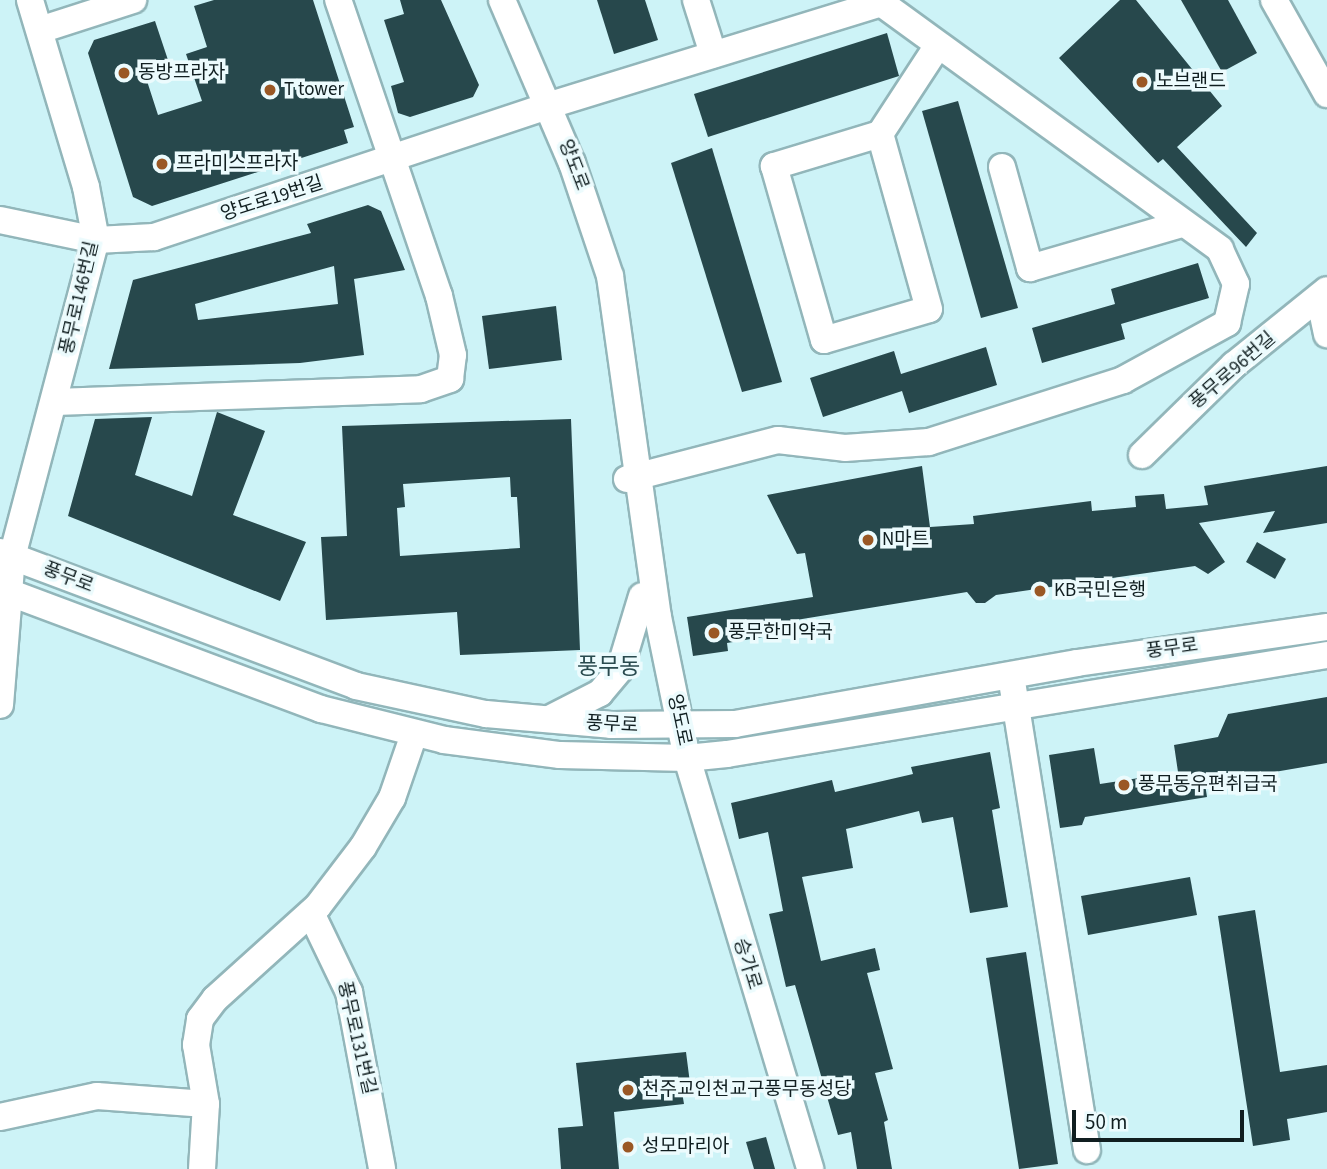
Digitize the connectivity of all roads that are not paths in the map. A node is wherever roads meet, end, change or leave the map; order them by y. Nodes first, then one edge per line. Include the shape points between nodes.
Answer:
1 (30, 0) edge
2 (132, 0) edge
3 (338, 0) edge
4 (488, 0) edge
5 (502, 0) edge
6 (696, 0) edge
7 (1274, 0) edge
8 (877, 2) edge
9 (40, 30) junction
10 (937, 47) junction
11 (713, 54) junction
12 (1327, 94) edge
13 (544, 107) junction
14 (880, 134) junction
15 (392, 159) junction
16 (1002, 167) dead end
17 (0, 220) edge
18 (1181, 224) junction
19 (96, 240) junction
20 (1323, 296) edge
21 (1327, 334) edge
22 (55, 402) junction
23 (1142, 455) dead end
24 (633, 477) junction
25 (6, 554) edge
26 (5, 591) edge
27 (642, 596) junction
28 (1327, 627) edge
29 (1327, 654) edge
30 (1011, 676) junction
31 (1015, 704) junction
32 (0, 705) edge
33 (545, 721) junction
34 (674, 728) junction
35 (414, 734) junction
36 (687, 758) junction
37 (311, 913) junction
38 (206, 1104) junction
39 (0, 1117) edge
40 (1087, 1150) dead end
41 (202, 1169) edge
42 (382, 1169) edge
43 (810, 1169) edge

1 - 9 street, 풍무로146번길
2 - 9 street
3 - 15 street
4 - 13 street, 양도로
5 - 13 street, 양도로
6 - 11 street
7 - 12 street
8 - 10 street
8 - 11 street, 양도로19번길
9 - 19 street, 풍무로146번길 via 86,187
10 - 14 street
10 - 18 street
11 - 13 street, 양도로19번길
13 - 15 street, 양도로19번길
13 - 24 street, 양도로 via 598,276
14 - 14 street via 929,309 824,340 774,166
15 - 19 street, 양도로19번길 via 154,237
15 - 22 street via 449,332 454,371 443,384
16 - 18 street via 1030,268
17 - 19 street, 양도로19번길
18 - 24 street via 1220,249 1236,284 1227,323 1123,380 929,442 845,449 778,440
19 - 22 street, 풍무로146번길
20 - 21 street
20 - 23 street, 풍무로96번길 via 1234,365
22 - 25 street, 풍무로146번길
24 - 27 street, 양도로
24 - 34 street, 양도로
25 - 26 street, 풍무로146번길
25 - 33 street, 풍무로 via 356,686 424,703
26 - 32 street, 풍무로146번길
26 - 35 street, 풍무로 via 255,686
27 - 33 street via 629,651 609,684 584,704
27 - 34 street, 양도로
28 - 30 street, 풍무로
29 - 31 street, 풍무로
30 - 31 street
30 - 34 street, 풍무로 via 784,717
31 - 36 street, 풍무로
31 - 40 street
33 - 34 street, 풍무로
34 - 36 street, 양도로
35 - 36 street, 풍무로 via 560,755
35 - 37 street via 381,819
36 - 43 street, 승가로
37 - 38 street via 215,999 200,1019 196,1045
37 - 42 street, 풍무로131번길 via 349,992
38 - 39 street via 97,1096
38 - 41 street

